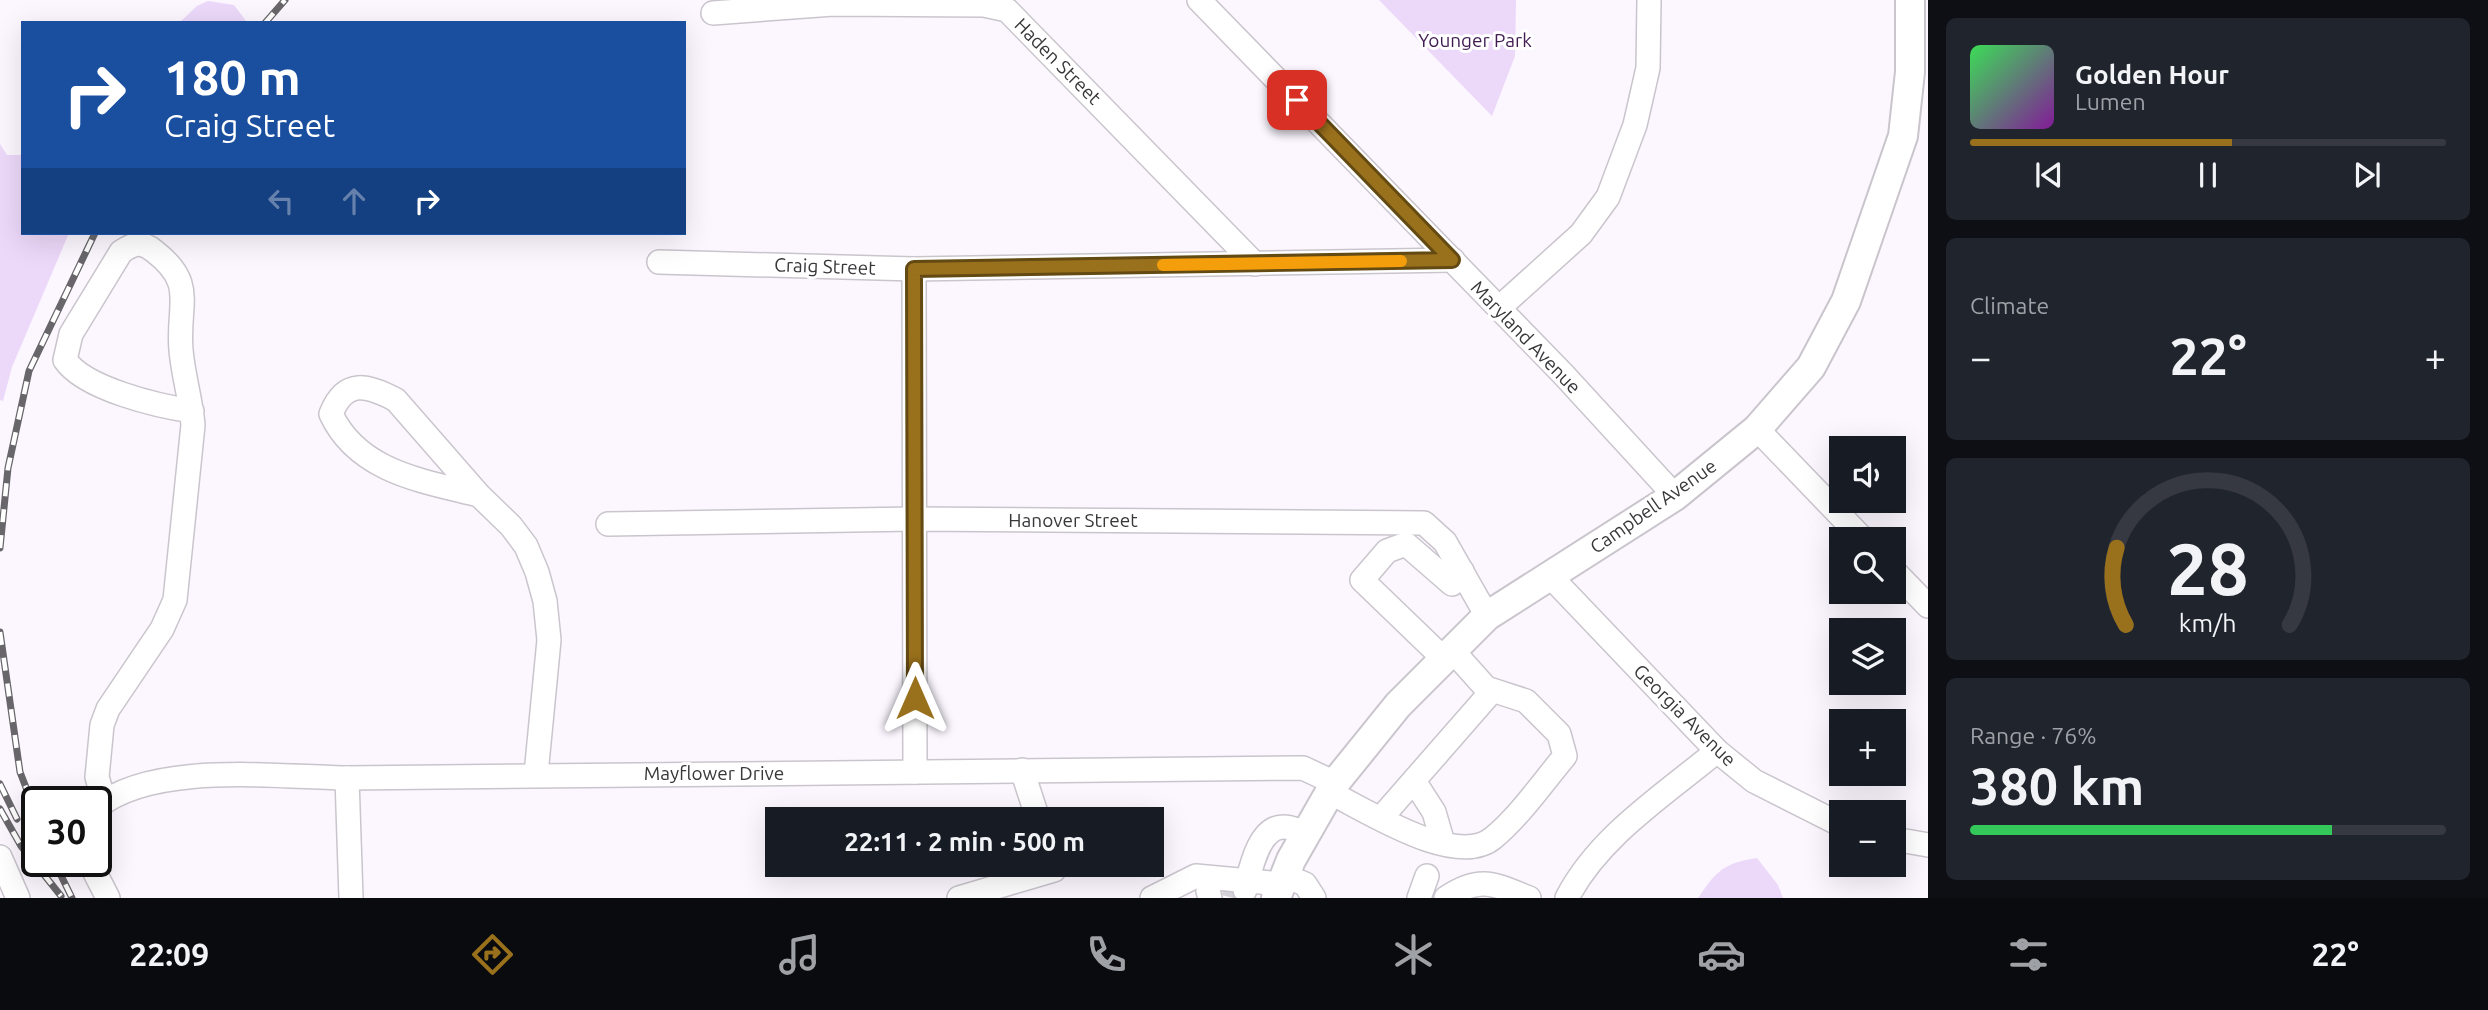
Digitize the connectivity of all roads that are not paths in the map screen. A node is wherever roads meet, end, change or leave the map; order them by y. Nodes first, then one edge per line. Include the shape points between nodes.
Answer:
1 (1199, 0) edge
2 (1649, 0) edge
3 (1910, 0) edge
4 (713, 13) dead end
5 (1452, 260) junction
6 (659, 262) dead end
7 (1255, 264) junction
8 (914, 269) junction
9 (1499, 308) junction
10 (192, 411) junction
11 (1757, 429) junction
12 (479, 495) junction
13 (1675, 496) junction
14 (914, 519) junction
15 (607, 524) dead end
16 (1851, 527) edge
17 (1462, 571) junction
18 (1551, 577) junction
19 (1906, 583) edge
20 (1928, 606) edge
21 (1487, 616) junction
22 (1448, 654) junction
23 (1492, 691) junction
24 (1717, 751) junction
25 (1022, 770) junction
26 (915, 772) junction
27 (536, 774) junction
28 (348, 778) junction
29 (1413, 781) junction
30 (98, 786) edge
31 (1332, 787) junction
32 (112, 798) edge
33 (1034, 807) edge
34 (1381, 818) junction
35 (1829, 819) edge
36 (1306, 833) junction
37 (1906, 841) edge
38 (1443, 843) junction
39 (1928, 845) edge
40 (0, 857) edge
41 (1427, 876) dead end
42 (97, 877) edge
43 (1030, 877) edge
44 (1241, 885) junction
45 (1281, 886) edge
46 (1211, 888) edge
47 (18, 898) edge
48 (108, 898) edge
49 (351, 898) edge
50 (960, 898) edge
51 (1152, 898) edge
52 (1314, 898) edge
53 (1419, 898) edge
54 (1446, 898) edge
55 (1529, 898) edge
56 (1567, 898) edge

1 - 5 street, Maryland Avenue
2 - 9 street via 1648,68 1635,125 1608,197 1581,234
3 - 11 main road, Campbell Avenue via 1910,72 1903,136 1846,302 1811,367
4 - 7 street, Haden Street via 833,4 984,5 1007,10
5 - 7 street, Craig Street
5 - 9 street, Maryland Avenue
6 - 8 street, Craig Street
7 - 8 street, Craig Street
8 - 14 street
9 - 13 street, Maryland Avenue
10 - 10 street via 181,349 179,276 146,245 132,244 121,253 72,334 65,360 72,369 131,397
10 - 30 street via 175,600 162,629 108,709 102,725
11 - 13 main road, Campbell Avenue
11 - 16 street
12 - 12 street via 396,400 361,387 337,399 331,414 356,449 395,474
12 - 27 street via 526,546 545,601 549,640
13 - 18 main road, Campbell Avenue
14 - 15 street, Hanover Street
14 - 17 street, Hanover Street via 1424,523 1445,542
14 - 26 street
17 - 21 street, Hanover Street
17 - 22 street via 1452,584 1406,544 1387,551 1362,580
18 - 21 main road, Campbell Avenue
18 - 24 street, Georgia Avenue
19 - 20 street
21 - 22 main road, Campbell Avenue
22 - 23 street
22 - 31 main road, Campbell Avenue via 1398,705
23 - 29 street
23 - 38 street, Mayflower Drive via 1526,701 1559,734 1565,756 1493,839 1475,849
24 - 35 street, Georgia Avenue via 1754,781
24 - 56 street via 1622,830 1579,874
25 - 26 street, Mayflower Drive
25 - 31 street, Mayflower Drive via 1303,768
25 - 33 street
26 - 27 street, Mayflower Drive
27 - 28 street, Mayflower Drive
28 - 32 street, Mayflower Drive via 162,779 136,785
28 - 49 street
29 - 34 street
29 - 38 street via 1434,812
31 - 34 street, Mayflower Drive
31 - 36 main road, Campbell Avenue
34 - 38 street, Mayflower Drive via 1428,841
36 - 44 street via 1273,829 1260,844
36 - 45 main road, Campbell Avenue
37 - 39 street
40 - 47 street
41 - 53 street
42 - 48 street
43 - 50 street
44 - 45 street
44 - 46 street
45 - 52 street via 1305,884
46 - 51 street via 1196,876
54 - 55 street via 1465,885 1493,883

